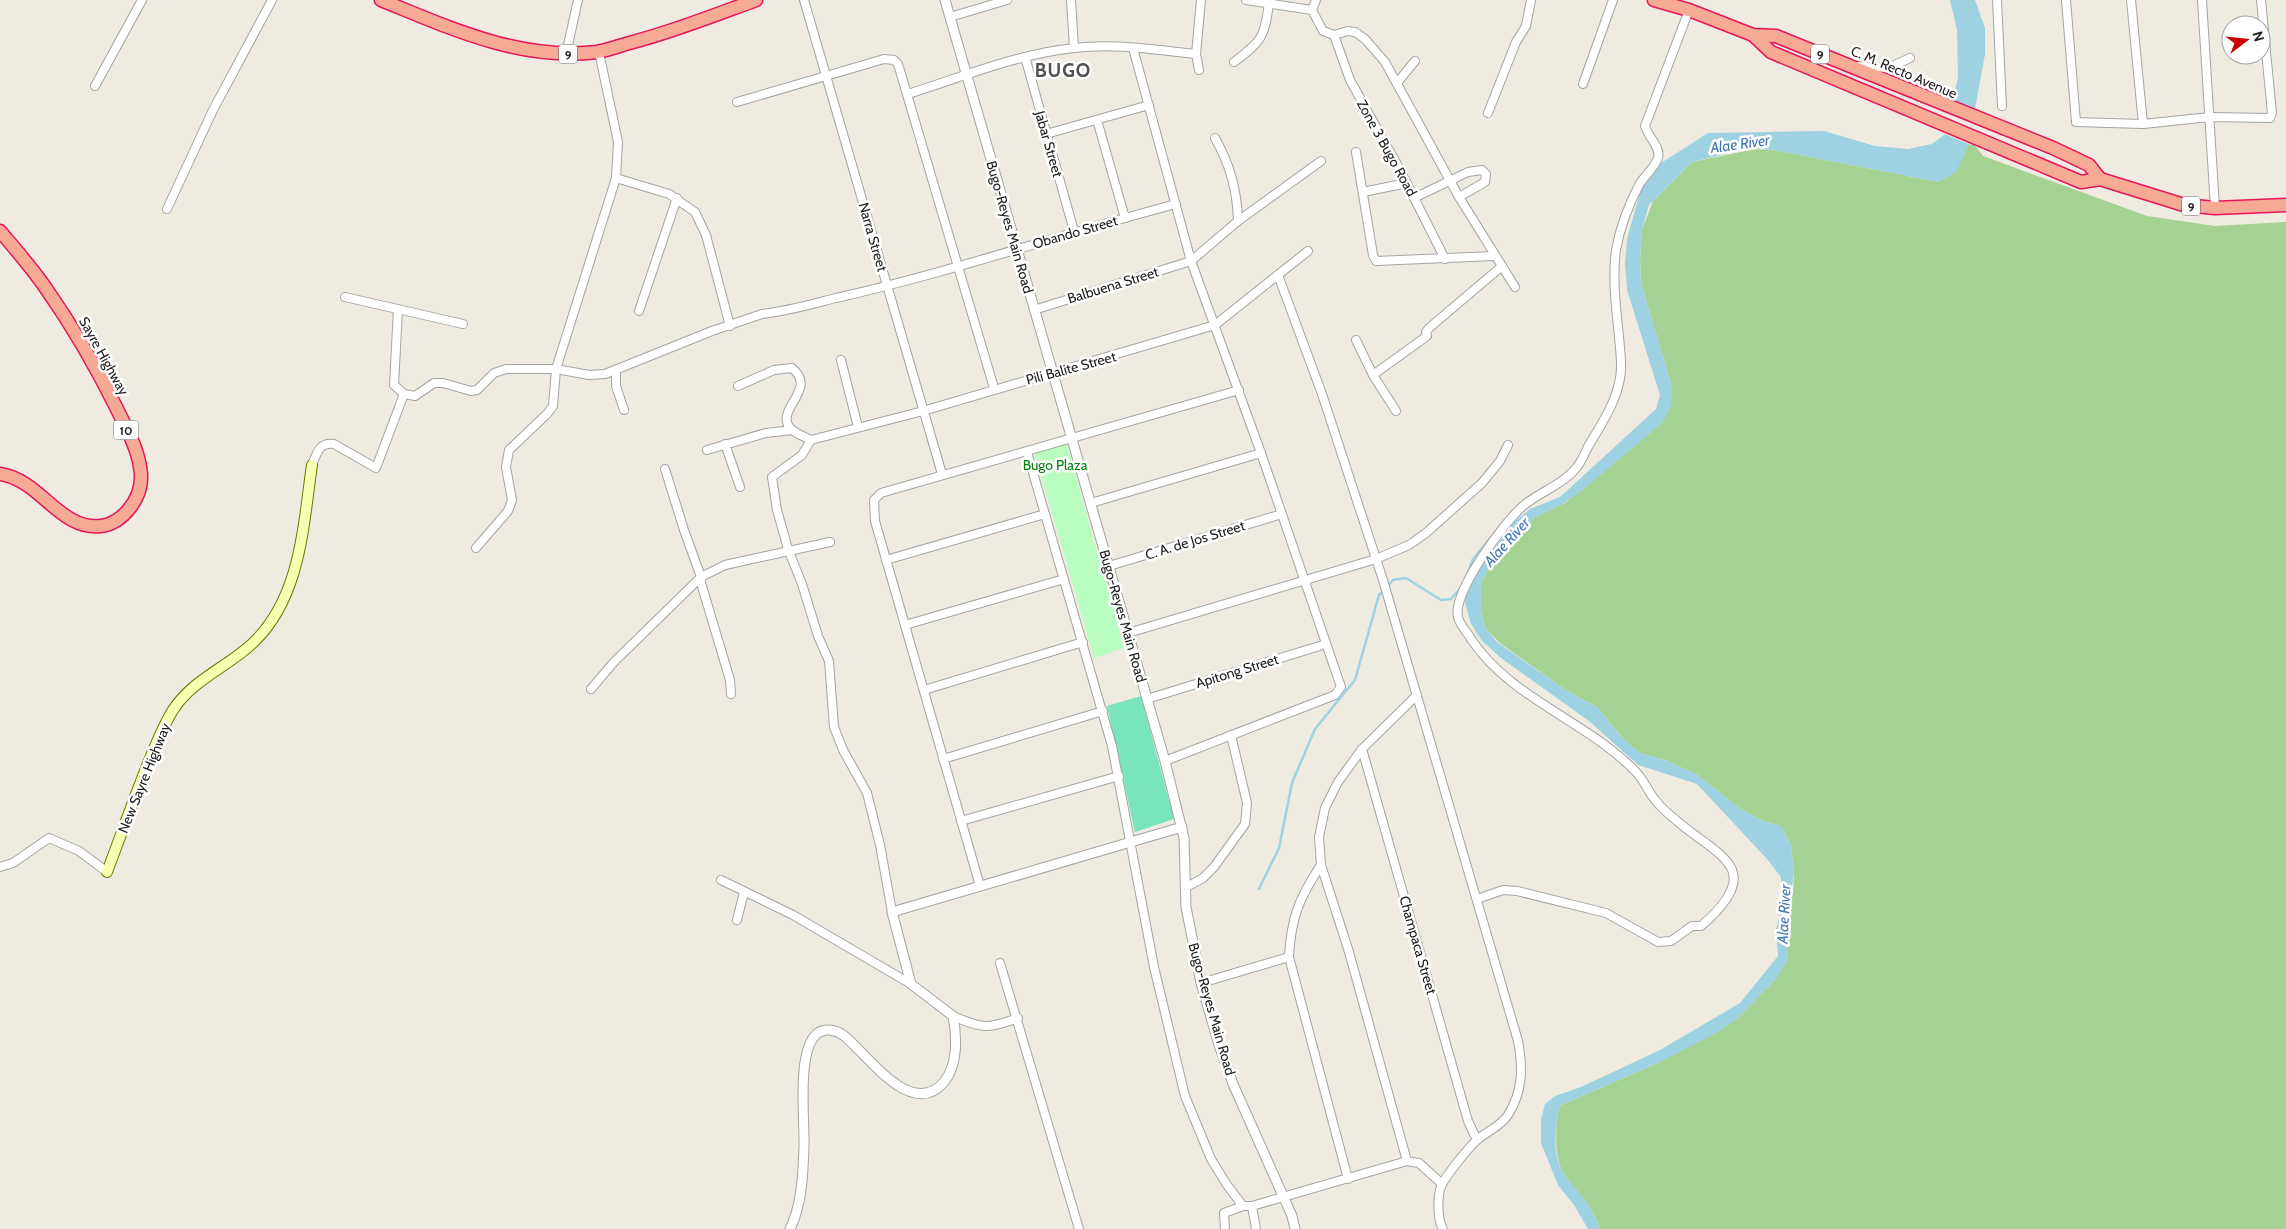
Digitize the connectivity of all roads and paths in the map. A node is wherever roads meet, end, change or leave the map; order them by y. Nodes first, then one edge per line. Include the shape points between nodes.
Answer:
1 (142, 0) edge
2 (272, 0) edge
3 (381, 0) edge
4 (578, 0) edge
5 (756, 0) edge
6 (804, 0) edge
7 (945, 0) edge
8 (1007, 0) edge
9 (1071, 0) edge
10 (1202, 0) edge
11 (1246, 0) edge
12 (1316, 0) edge
13 (1531, 0) edge
14 (1614, 0) edge
15 (1654, 0) edge
16 (1997, 0) edge
17 (2066, 0) edge
18 (2131, 0) edge
19 (2202, 0) edge
20 (2261, 0) edge
21 (1269, 2) junction
22 (1312, 10) junction
23 (1689, 10) junction
24 (950, 17) junction
25 (1334, 35) junction
26 (1753, 35) junction
27 (1074, 48) junction
28 (1133, 48) junction
29 (598, 52) junction
30 (566, 54) junction
31 (1196, 54) junction
32 (1024, 57) junction
33 (1910, 58) dead end
34 (1415, 61) dead end
35 (1234, 62) dead end
36 (1853, 67) junction
37 (1199, 70) dead end
38 (826, 75) junction
39 (967, 75) junction
40 (1397, 83) junction
41 (1583, 84) dead end
42 (95, 86) dead end
43 (908, 94) junction
44 (737, 102) dead end
45 (1148, 106) junction
46 (2002, 106) dead end
47 (1488, 113) dead end
48 (2210, 117) junction
49 (1097, 120) junction
50 (2143, 124) junction
51 (1046, 134) junction
52 (1215, 138) dead end
53 (1356, 152) dead end
54 (1321, 161) dead end
55 (616, 178) junction
56 (2100, 179) junction
57 (1450, 181) junction
58 (1407, 183) junction
59 (1363, 192) junction
60 (1459, 197) junction
61 (677, 198) junction
62 (1414, 198) junction
63 (1176, 204) junction
64 (2286, 205) edge
65 (2214, 208) junction
66 (167, 209) dead end
67 (1125, 218) junction
68 (1238, 220) junction
69 (0, 230) edge
70 (1074, 231) junction
71 (1016, 249) junction
72 (1308, 252) dead end
73 (1494, 256) junction
74 (1445, 259) junction
75 (1191, 261) junction
76 (957, 267) junction
77 (1501, 267) junction
78 (1278, 275) junction
79 (888, 287) junction
80 (1515, 287) dead end
81 (345, 297) dead end
82 (398, 309) junction
83 (1034, 310) junction
84 (639, 311) dead end
85 (463, 324) dead end
86 (1215, 325) junction
87 (730, 326) junction
88 (1356, 340) dead end
89 (841, 360) dead end
90 (556, 369) junction
91 (616, 370) junction
92 (1052, 373) junction
93 (1374, 374) junction
94 (738, 386) dead end
95 (994, 388) junction
96 (1239, 390) junction
97 (404, 394) junction
98 (624, 410) dead end
99 (1396, 410) dead end
100 (924, 411) junction
101 (858, 427) junction
102 (792, 430) junction
103 (1073, 438) junction
104 (811, 440) junction
105 (725, 444) junction
106 (1508, 444) dead end
107 (707, 450) dead end
108 (1027, 452) junction
109 (1261, 453) junction
110 (312, 465) joint
111 (665, 469) dead end
112 (0, 474) edge
113 (942, 474) junction
114 (740, 487) dead end
115 (1091, 503) junction
116 (1045, 514) junction
117 (1282, 514) junction
118 (830, 542) dead end
119 (476, 548) dead end
120 (788, 550) junction
121 (1376, 559) junction
122 (886, 560) junction
123 (1109, 566) junction
124 (701, 577) junction
125 (1064, 578) junction
126 (1304, 581) junction
127 (905, 626) junction
128 (1128, 633) junction
129 (1083, 642) junction
130 (1326, 644) junction
131 (591, 689) dead end
132 (924, 690) junction
133 (732, 694) dead end
134 (1417, 695) junction
135 (1147, 699) junction
136 (1102, 711) junction
137 (1231, 736) junction
138 (1362, 749) junction
139 (943, 759) junction
140 (1165, 761) junction
141 (1119, 776) junction
142 (961, 821) junction
143 (1182, 827) junction
144 (1131, 842) junction
145 (1321, 865) junction
146 (0, 867) edge
147 (107, 872) joint
148 (721, 880) dead end
149 (980, 886) junction
150 (1185, 888) junction
151 (744, 892) junction
152 (1477, 900) junction
153 (892, 912) junction
154 (737, 920) dead end
155 (1289, 957) junction
156 (1000, 963) dead end
157 (1201, 983) junction
158 (911, 984) junction
159 (953, 1016) junction
160 (1018, 1018) junction
161 (1477, 1140) junction
162 (1407, 1160) junction
163 (1348, 1179) junction
164 (1442, 1184) junction
165 (1284, 1197) junction
166 (1243, 1206) junction
167 (1252, 1206) junction
168 (790, 1229) edge
169 (1079, 1229) edge
170 (1225, 1229) edge
171 (1256, 1229) edge
172 (1295, 1229) edge
173 (1443, 1229) edge

1 - 42 street
2 - 66 street via 209,119
3 - 30 highway, 9 via 503,46
4 - 30 street
5 - 29 highway, 9 via 665,34
6 - 38 street, Narra Street
7 - 24 street, Bugo-Reyes Main Road
8 - 24 street
9 - 27 street
10 - 31 street
11 - 21 street
12 - 22 street
13 - 47 street via 1526,26
14 - 41 street
15 - 23 highway, C. M. Recto Avenue / 9
16 - 46 street
17 - 50 street via 2076,122
18 - 50 street
19 - 48 street
20 - 48 street via 2271,116 2265,119
21 - 22 street
21 - 35 street via 1267,25 1259,42
22 - 25 street via 1323,31
23 - 26 highway, C. M. Recto Avenue / 9
23 - 152 street via 1645,126 1657,148 1658,158 1631,203 1616,248 1614,271 1621,362 1615,398 1576,468 1524,504 1500,531 1465,588 1458,616 1462,627 1496,670 1597,740 1636,772 1656,802 1724,857 1732,867 1733,888 1701,926 1692,926 1663,943 1606,913 1517,891 1503,890
24 - 39 street, Bugo-Reyes Main Road
25 - 40 street via 1355,32 1379,55
25 - 58 street, Zone 3 Bugo Road via 1350,80
26 - 36 highway, C. M. Recto Avenue / 9 via 1776,36
26 - 56 highway, C. M. Recto Avenue / 9 via 1771,52 1878,98 2081,182
27 - 28 street
27 - 32 street
28 - 31 street
28 - 45 street
29 - 30 highway, 9
29 - 55 street via 618,142
31 - 37 street
32 - 39 street
32 - 51 street, Jabar Street
33 - 36 street via 1888,68
34 - 40 street
36 - 56 highway, C. M. Recto Avenue / 9 via 2089,165
38 - 43 street via 889,58 898,64
38 - 44 street
38 - 79 street, Narra Street
39 - 43 street
39 - 71 street, Bugo-Reyes Main Road
40 - 57 street
43 - 76 street
45 - 49 street
45 - 63 street
48 - 50 street
48 - 65 street
49 - 51 street
49 - 67 street
51 - 70 street, Jabar Street
52 - 68 street via 1228,161 1234,181
53 - 59 street
54 - 68 street
55 - 61 street via 661,190
55 - 90 street
56 - 65 highway, 9 via 2184,205
57 - 60 street
57 - 60 street via 1479,169 1486,174 1481,186
57 - 62 street
58 - 59 street
58 - 62 street, Zone 3 Bugo Road
59 - 74 street via 1376,261
60 - 73 street
61 - 84 street
61 - 87 street via 695,212 706,235
62 - 74 street, Zone 3 Bugo Road
63 - 67 street, Obando Street
63 - 75 street
64 - 65 highway, 9
67 - 70 street, Obando Street
68 - 75 street
69 - 112 highway, Sayre Highway / 10 via 47,289 81,341 134,447 141,479 138,495 128,512 103,526 92,526 73,522 24,481
70 - 71 street, Obando Street
71 - 76 street, Obando Street
71 - 83 street, Bugo-Reyes Main Road
72 - 78 street, Pili Balite Street
73 - 74 street
73 - 77 street
75 - 83 street, Balbuena Street
75 - 86 street
76 - 79 street, Obando Street
76 - 95 street
77 - 80 street
77 - 93 street via 1429,328 1427,336
78 - 86 street, Pili Balite Street
78 - 121 street via 1322,394
79 - 87 street, Obando Street via 762,314
79 - 100 street, Narra Street
81 - 82 street
82 - 85 street
82 - 97 street via 394,385
83 - 92 street, Bugo-Reyes Main Road
86 - 92 street, Pili Balite Street
86 - 96 street
87 - 91 street, Obando Street
88 - 93 street
89 - 101 street
90 - 91 street, Obando Street via 597,376
90 - 97 street, Obando Street via 506,369 494,373 476,390 434,383 415,396
90 - 119 street via 553,406 509,450 506,458 512,500 508,511
91 - 98 street via 616,386
92 - 95 street, Pili Balite Street
92 - 103 street, Bugo-Reyes Main Road
93 - 99 street
94 - 102 street via 774,370 792,368 797,372 800,387 786,415
95 - 100 street, Pili Balite Street
96 - 103 street
96 - 109 street
97 - 110 street via 376,468 328,443 319,448
100 - 101 street, Pili Balite Street
100 - 113 street, Narra Street
101 - 104 street, Pili Balite Street
102 - 104 street
102 - 105 street
103 - 108 street
103 - 115 street, Bugo-Reyes Main Road
104 - 120 street via 802,455 772,477
105 - 107 street
105 - 114 street
106 - 121 street via 1500,461 1482,483 1426,533 1409,545
108 - 113 street
108 - 116 street
109 - 115 street
109 - 117 street
110 - 147 main road, New Sayre Highway via 298,556 285,598 254,642 200,681 173,709 145,771
111 - 124 street
113 - 122 street via 877,495 873,513
115 - 123 street, Bugo-Reyes Main Road
116 - 122 street
116 - 125 street
117 - 123 street, C. A. de Jos Street
117 - 126 street
118 - 120 street
120 - 124 street via 726,565
120 - 153 street via 829,661 834,727 842,750 867,793
121 - 126 street
121 - 134 street
122 - 127 street
123 - 128 street, Bugo-Reyes Main Road
124 - 131 street via 614,662
124 - 133 street
125 - 127 street
125 - 129 street
126 - 128 street
126 - 130 street
127 - 132 street
128 - 135 street, Bugo-Reyes Main Road
129 - 132 street
129 - 136 street
130 - 135 street, Apitong Street
130 - 137 street via 1341,682 1339,692
132 - 139 street
134 - 138 street
134 - 152 street
135 - 140 street, Bugo-Reyes Main Road
136 - 139 street
136 - 141 street
137 - 140 street
137 - 150 street via 1246,797 1245,824 1204,878
138 - 145 street via 1338,782 1325,808 1319,837
138 - 161 street, Champaca Street via 1468,1121
139 - 142 street
140 - 143 street, Bugo-Reyes Main Road
141 - 142 street
141 - 144 street
142 - 149 street
143 - 144 street
143 - 150 street, Bugo-Reyes Main Road via 1186,854
144 - 149 street
144 - 166 street via 1154,967 1185,1096 1212,1159
145 - 155 street via 1297,907 1291,928
145 - 162 street via 1349,952
146 - 147 street via 13,863 49,838 79,851
148 - 151 street
149 - 153 street
150 - 157 street, Bugo-Reyes Main Road
151 - 154 street
151 - 158 street via 793,915
152 - 161 street via 1522,1065 1521,1085 1507,1116
153 - 158 street
155 - 157 street
155 - 163 street
156 - 160 street
157 - 165 street, Bugo-Reyes Main Road via 1233,1084
158 - 159 street
159 - 160 street via 978,1027
159 - 168 street via 956,1038 950,1074 936,1090 924,1093 913,1092 886,1077 842,1035 834,1031 820,1032 814,1037 809,1045 805,1072 802,1177
160 - 169 street
161 - 164 street
162 - 163 street
162 - 164 street via 1419,1163
163 - 165 street
164 - 173 street via 1439,1223
165 - 167 street
165 - 172 street, Bugo-Reyes Main Road
166 - 167 street
166 - 170 street via 1224,1213
167 - 171 street

